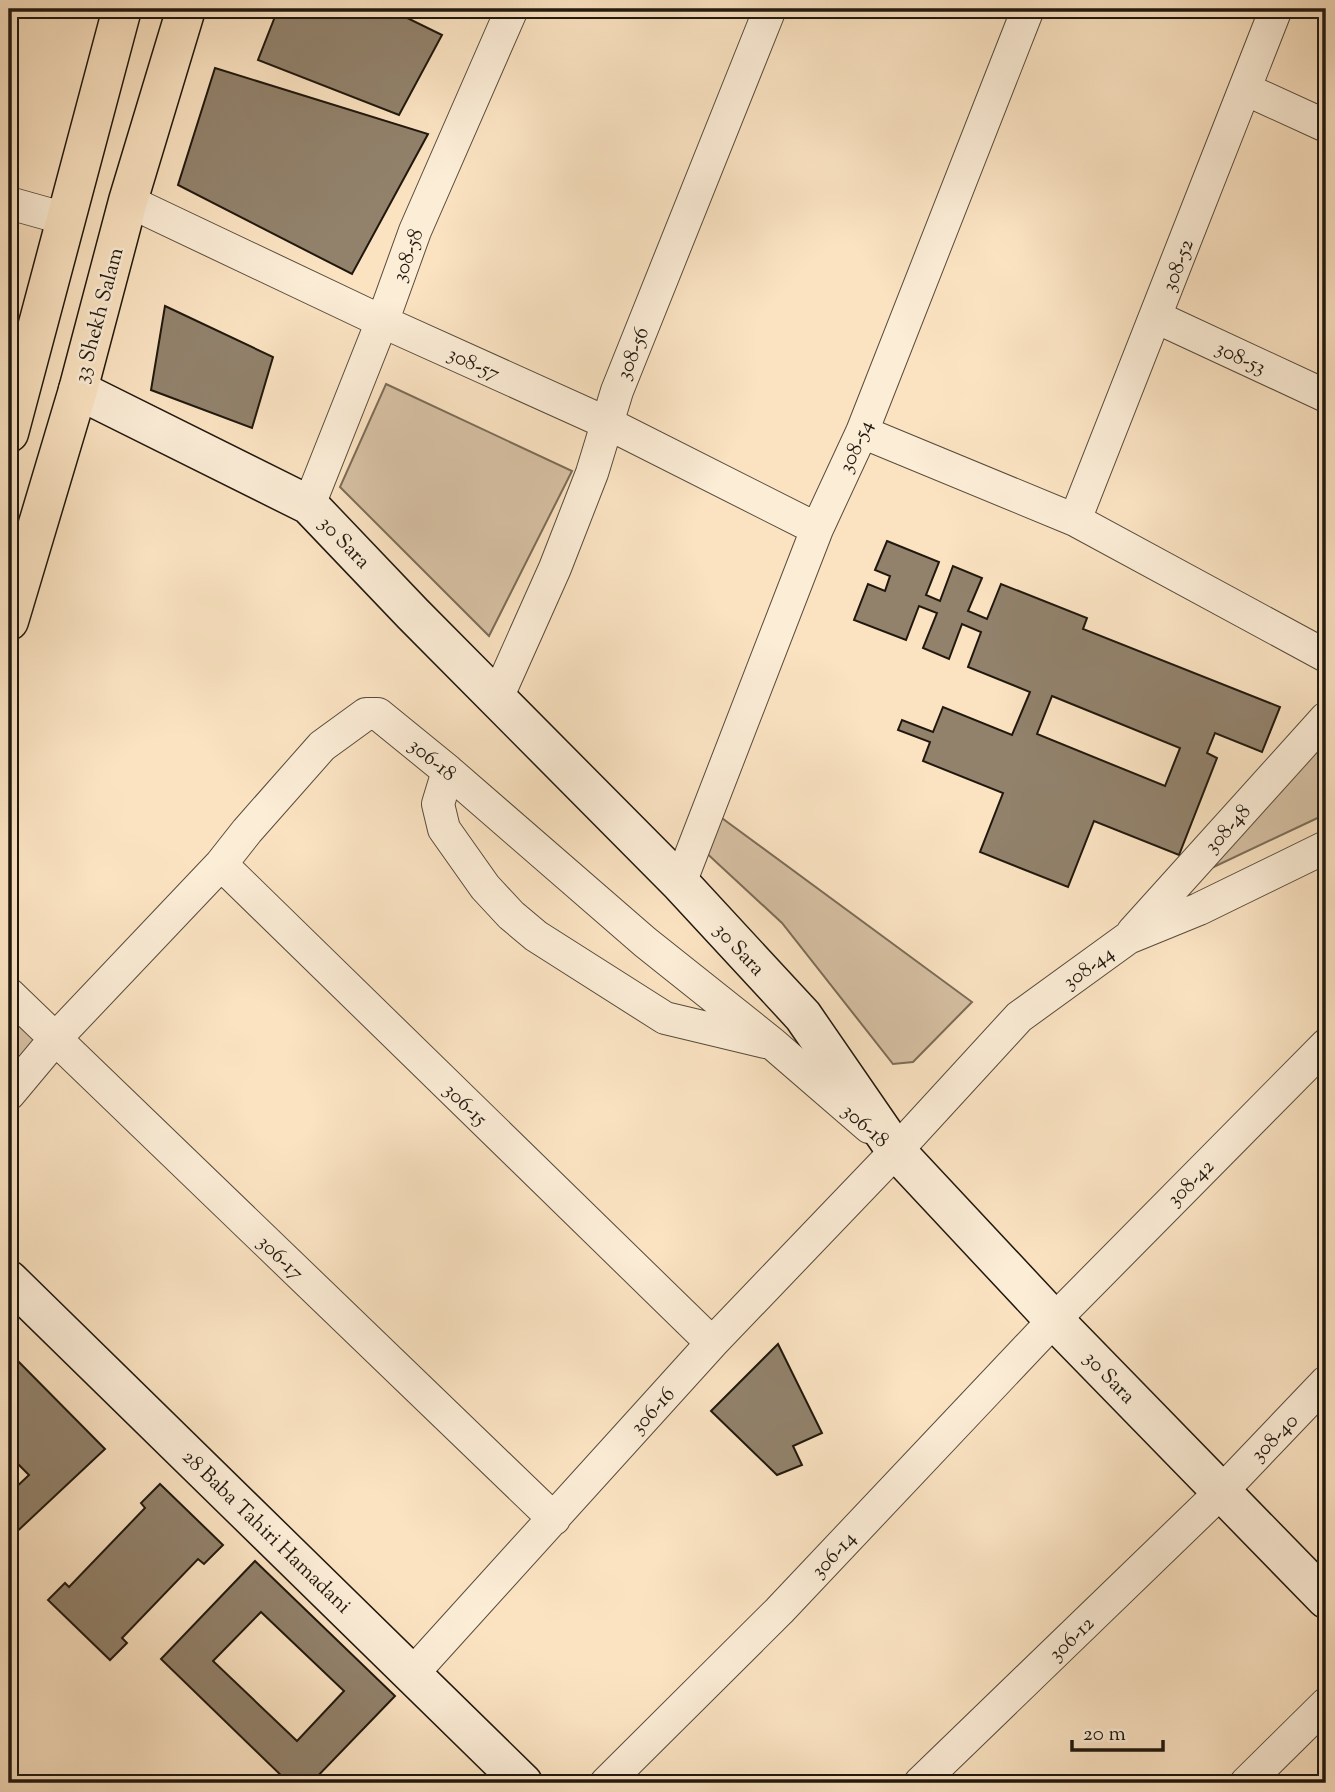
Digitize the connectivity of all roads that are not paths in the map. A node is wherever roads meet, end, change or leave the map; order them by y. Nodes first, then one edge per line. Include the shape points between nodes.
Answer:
1 (122, 9) edge
2 (186, 9) edge
3 (512, 9) edge
4 (770, 9) edge
5 (1028, 9) edge
6 (1276, 9) edge
7 (1245, 89) junction
8 (1326, 126) edge
9 (128, 201) junction
10 (9, 202) edge
11 (66, 219) junction
12 (1156, 317) junction
13 (381, 321) junction
14 (78, 390) junction
15 (1326, 397) edge
16 (607, 423) junction
17 (862, 432) junction
18 (9, 433) edge
19 (309, 505) junction
20 (1075, 520) junction
21 (817, 528) junction
22 (9, 621) edge
23 (1326, 656) edge
24 (497, 698) junction
25 (1326, 718) edge
26 (448, 771) junction
27 (1326, 847) edge
28 (220, 864) junction
29 (680, 883) junction
30 (1128, 938) junction
31 (9, 994) edge
32 (55, 1039) junction
33 (773, 1044) junction
34 (1326, 1045) edge
35 (9, 1094) edge
36 (896, 1151) junction
37 (9, 1280) edge
38 (1054, 1320) junction
39 (712, 1343) junction
40 (1326, 1382) edge
41 (1221, 1492) junction
42 (554, 1519) junction
43 (1326, 1599) edge
44 (413, 1674) junction
45 (1326, 1704) edge
46 (523, 1783) edge
47 (607, 1783) edge
48 (920, 1783) edge
49 (1246, 1783) edge

1 - 11 main road
2 - 9 main road, 33 Shekh Salam
3 - 13 street, 308-58
4 - 16 street, 308-56
5 - 17 street, 308-54
6 - 7 street, 308-52
7 - 8 street
7 - 12 street, 308-52
9 - 13 street, 308-57
9 - 14 main road, 33 Shekh Salam
10 - 11 street
11 - 18 main road
12 - 15 street, 308-53
12 - 20 street, 308-52
13 - 16 street, 308-57
13 - 19 street, 308-58
14 - 19 street, 30 Sara
14 - 22 main road, 33 Shekh Salam
16 - 21 street, 308-57
16 - 24 street, 308-56 via 555,568
17 - 20 street
17 - 21 street, 308-54
19 - 24 street, 30 Sara
20 - 23 street
21 - 29 street, 308-54
24 - 29 street, 30 Sara
25 - 30 street, 308-48
26 - 28 street, 306-18 via 378,715 366,714 322,746
26 - 33 street, 306-18 via 645,942
26 - 33 street via 438,804 444,829 510,915 665,1018
27 - 30 street, 308-44
28 - 32 street, 306-18
28 - 39 street, 306-15
29 - 36 street, 30 Sara via 803,1016
30 - 36 street, 308-44 via 1019,1017
31 - 32 street, 306-17
32 - 35 street, 306-18
32 - 42 street, 306-17
33 - 36 street, 306-18
34 - 38 street, 308-42
36 - 38 street, 30 Sara
36 - 39 street, 306-16
37 - 44 street, 28 Baba Tahiri Hamadani
38 - 41 street, 30 Sara
38 - 47 street, 306-14 via 779,1611
39 - 42 street, 306-16
40 - 41 street, 308-40
41 - 43 street, 30 Sara
41 - 48 street, 306-12
42 - 44 street, 306-16
44 - 46 street, 28 Baba Tahiri Hamadani
45 - 49 street

